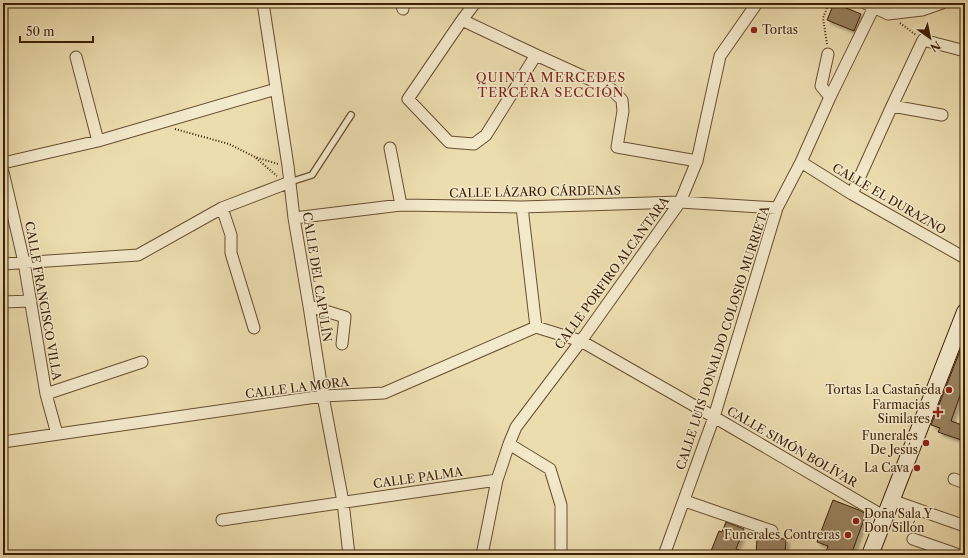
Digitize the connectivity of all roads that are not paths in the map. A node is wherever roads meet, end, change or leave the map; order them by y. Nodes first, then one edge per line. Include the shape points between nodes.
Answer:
1 (263, 3) edge
2 (475, 3) edge
3 (756, 3) edge
4 (942, 3) edge
5 (872, 5) edge
6 (462, 20) junction
7 (965, 51) edge
8 (828, 54) road end
9 (536, 55) junction
10 (76, 57) dead end
11 (276, 89) junction
12 (830, 97) junction
13 (892, 106) junction
14 (351, 115) dead end
15 (942, 115) dead end
16 (98, 141) junction
17 (390, 148) dead end
18 (697, 161) junction
19 (801, 162) junction
20 (3, 163) edge
21 (3, 172) edge
22 (287, 183) junction
23 (852, 194) junction
24 (680, 202) junction
25 (401, 206) junction
26 (522, 207) junction
27 (222, 208) junction
28 (777, 208) junction
29 (294, 218) junction
30 (965, 258) edge
31 (24, 262) junction
32 (3, 264) edge
33 (3, 302) edge
34 (31, 302) junction
35 (309, 306) junction
36 (965, 312) edge
37 (536, 327) junction
38 (254, 328) dead end
39 (581, 341) junction
40 (342, 344) dead end
41 (142, 362) dead end
42 (46, 394) junction
43 (323, 396) junction
44 (714, 417) junction
45 (57, 434) junction
46 (3, 442) edge
47 (509, 444) junction
48 (954, 479) dead end
49 (497, 480) junction
50 (965, 483) edge
51 (891, 500) junction
52 (685, 501) junction
53 (343, 502) junction
54 (885, 517) junction
55 (222, 520) dead end
56 (965, 526) edge
57 (772, 531) dead end
58 (913, 539) dead end
59 (349, 555) edge
60 (482, 555) edge
61 (561, 555) edge
62 (664, 555) edge
63 (870, 555) edge
64 (959, 555) edge

1 - 11 street, CALLE DEL CAPULÍN
2 - 6 street
3 - 18 street, CALLE PORFIRO ALCANTARA via 720,56
4 - 5 street via 922,10 888,14
5 - 12 street, CALLE LUIS DONALDO COLOSIO MURRIETA
6 - 9 street
6 - 9 street via 408,99 449,142 474,144 486,136
7 - 13 street via 923,40
8 - 12 street via 821,86
9 - 18 street via 611,89 622,100 623,111 617,147
10 - 16 street
11 - 16 street
11 - 22 street, CALLE DEL CAPULÍN via 288,166
12 - 19 street, CALLE LUIS DONALDO COLOSIO MURRIETA
13 - 15 street
13 - 23 street
14 - 22 lane via 312,175
16 - 20 street
17 - 25 street
18 - 24 street, CALLE PORFIRO ALCANTARA
19 - 23 street, CALLE EL DURAZNO
19 - 28 street, CALLE LUIS DONALDO COLOSIO MURRIETA
21 - 31 street, CALLE FRANCISCO VILLA
22 - 27 street
22 - 29 street, CALLE DEL CAPULÍN
23 - 30 street, CALLE EL DURAZNO
24 - 26 street, CALLE LÁZARO CÁRDENAS
24 - 28 street, CALLE LÁZARO CÁRDENAS
24 - 39 street, CALLE PORFIRO ALCANTARA
25 - 26 street, CALLE LÁZARO CÁRDENAS
25 - 29 street, CALLE LÁZARO CÁRDENAS
26 - 37 street
27 - 31 street via 138,255
27 - 38 street via 231,235 231,253
28 - 44 street, CALLE LUIS DONALDO COLOSIO MURRIETA
29 - 35 street, CALLE DEL CAPULÍN
31 - 32 street
31 - 34 street, CALLE FRANCISCO VILLA
33 - 34 street
34 - 42 street, CALLE FRANCISCO VILLA
35 - 40 street via 345,317
35 - 43 street, CALLE DEL CAPULÍN
36 - 51 main road
37 - 39 street
37 - 43 street, CALLE LA MORA via 384,393
39 - 44 street, CALLE SIMÓN BOLÍVAR
39 - 47 street, CALLE PORFIRO ALCANTARA via 516,427
41 - 42 street
42 - 45 street, CALLE FRANCISCO VILLA
43 - 45 street, CALLE LA MORA
43 - 53 street, CALLE DEL CAPULÍN
44 - 52 street, CALLE LUIS DONALDO COLOSIO MURRIETA
44 - 54 street, CALLE SIMÓN BOLÍVAR
45 - 46 street, CALLE LA MORA
47 - 49 street, CALLE PORFIRO ALCANTARA
47 - 61 street via 550,469 561,505
48 - 50 street
49 - 53 street, CALLE PALMA
49 - 60 street, CALLE PORFIRO ALCANTARA
51 - 54 main road
51 - 56 street
52 - 57 street
52 - 62 street, CALLE LUIS DONALDO COLOSIO MURRIETA
53 - 55 street, CALLE PALMA
53 - 59 street, CALLE DEL CAPULÍN
54 - 63 main road
58 - 64 street

